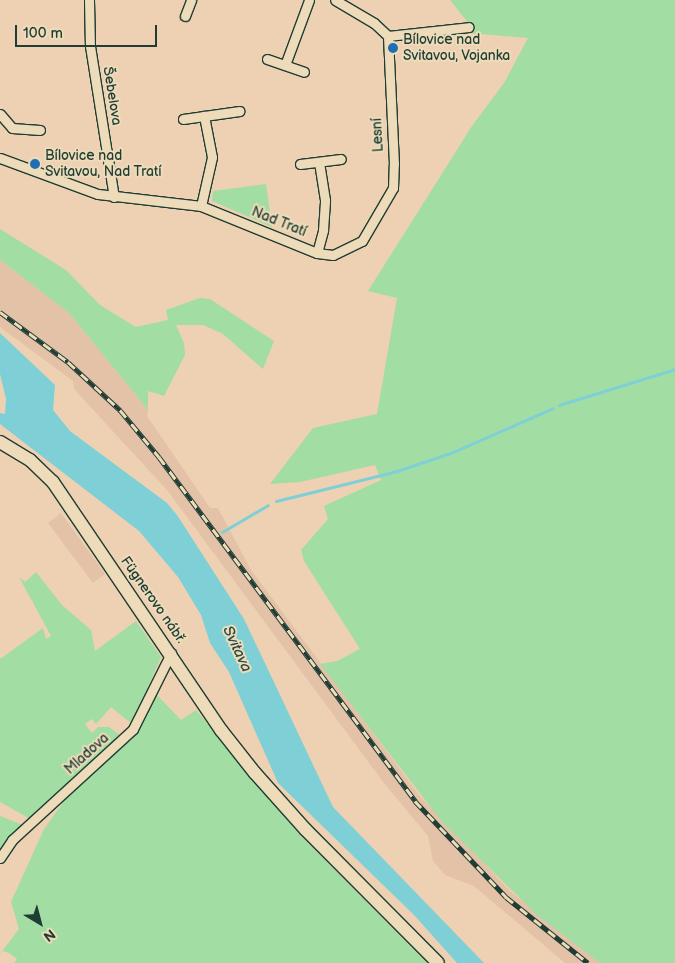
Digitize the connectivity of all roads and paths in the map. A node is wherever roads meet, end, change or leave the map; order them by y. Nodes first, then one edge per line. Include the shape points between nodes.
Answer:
1 (89, 0) edge
2 (191, 0) edge
3 (309, 0) edge
4 (334, 0) edge
5 (185, 16) dead end
6 (469, 28) dead end
7 (388, 36) junction
8 (267, 59) dead end
9 (285, 65) junction
10 (304, 72) dead end
11 (239, 111) dead end
12 (0, 114) edge
13 (204, 116) junction
14 (183, 119) dead end
15 (40, 130) dead end
16 (0, 158) edge
17 (342, 159) dead end
18 (319, 162) junction
19 (300, 164) dead end
20 (114, 197) junction
21 (202, 206) junction
22 (317, 253) junction
23 (0, 442) edge
24 (171, 653) junction
25 (0, 858) edge
26 (438, 963) edge

1 - 20 street, Šebelova via 90,46
2 - 5 street
3 - 9 street
4 - 7 street via 374,23
6 - 7 street
7 - 22 street, Lesní via 393,188 362,241 332,255
8 - 9 street
9 - 10 street
11 - 13 street
12 - 15 street via 12,128
13 - 14 street
13 - 21 street via 212,157
16 - 20 street, Nad Tratí
17 - 18 street
18 - 19 street
18 - 22 street, Nad Tratí via 325,200
20 - 21 street, Nad Tratí
21 - 22 street, Nad Tratí
23 - 24 street, Fügnerovo nábř. via 30,460 53,482
24 - 25 street, Mladova via 133,729 12,840
24 - 26 street, Fügnerovo nábř. via 221,730 269,788

